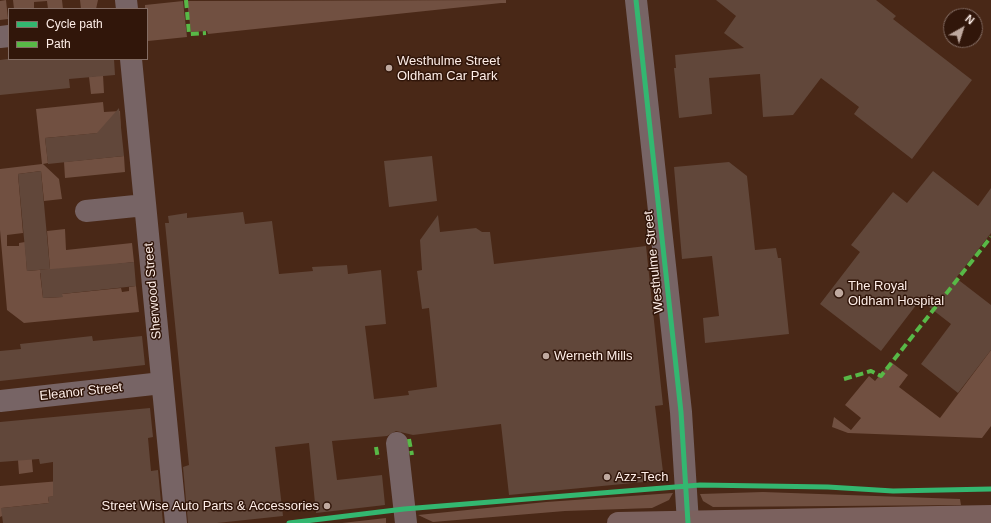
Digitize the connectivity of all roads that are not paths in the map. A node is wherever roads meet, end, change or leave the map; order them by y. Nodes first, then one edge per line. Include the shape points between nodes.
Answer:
1 (636, 0) edge
2 (132, 60) edge
3 (145, 205) junction
4 (86, 211) dead end
5 (162, 383) junction
6 (0, 401) edge
7 (397, 443) dead end
8 (991, 516) edge
9 (688, 522) edge
10 (176, 523) edge
11 (406, 523) edge
12 (618, 523) edge

1 - 9 street, Westhulme Street via 681,412
2 - 3 street, Sherwood Street
3 - 4 street
3 - 5 street, Sherwood Street
5 - 6 street, Eleanor Street
5 - 10 street, Sherwood Street
7 - 11 street
8 - 9 main road
9 - 12 main road

